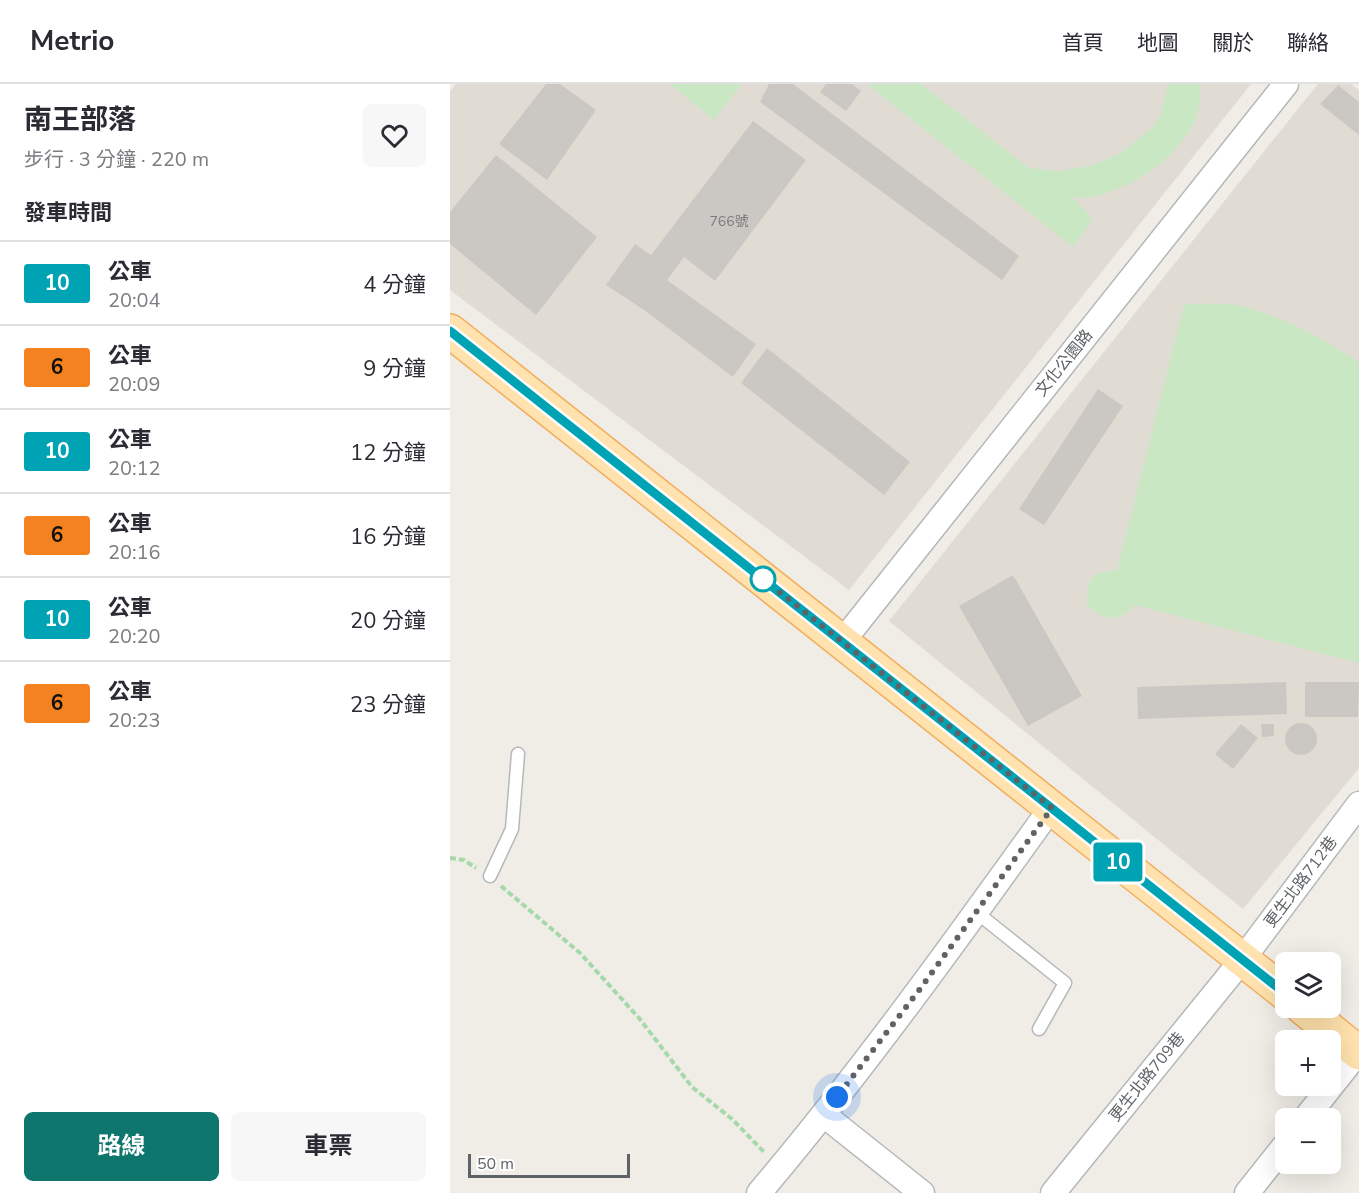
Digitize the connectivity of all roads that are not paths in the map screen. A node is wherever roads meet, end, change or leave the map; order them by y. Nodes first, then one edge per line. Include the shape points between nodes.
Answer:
1 (1286, 84) edge
2 (450, 331) edge
3 (842, 642) junction
4 (518, 754) dead end
5 (1359, 804) edge
6 (1052, 808) junction
7 (490, 876) road end
8 (976, 912) junction
9 (1242, 960) junction
10 (1275, 986) edge
11 (1316, 1018) edge
12 (1039, 1029) dead end
13 (1359, 1052) edge
14 (1314, 1108) edge
15 (824, 1115) junction
16 (1275, 1158) edge
17 (759, 1193) edge
18 (922, 1193) edge
19 (1053, 1193) edge
20 (1247, 1193) edge

1 - 3 street, 文化公園路
2 - 3 main road
3 - 6 main road
4 - 7 lane via 512,829
5 - 9 street, 更生北路712巷
6 - 8 street
6 - 9 main road
8 - 12 lane via 1065,983
8 - 15 street
9 - 10 main road
9 - 19 street, 更生北路709巷
11 - 13 main road
13 - 14 street
15 - 17 street
15 - 18 street
16 - 20 street

